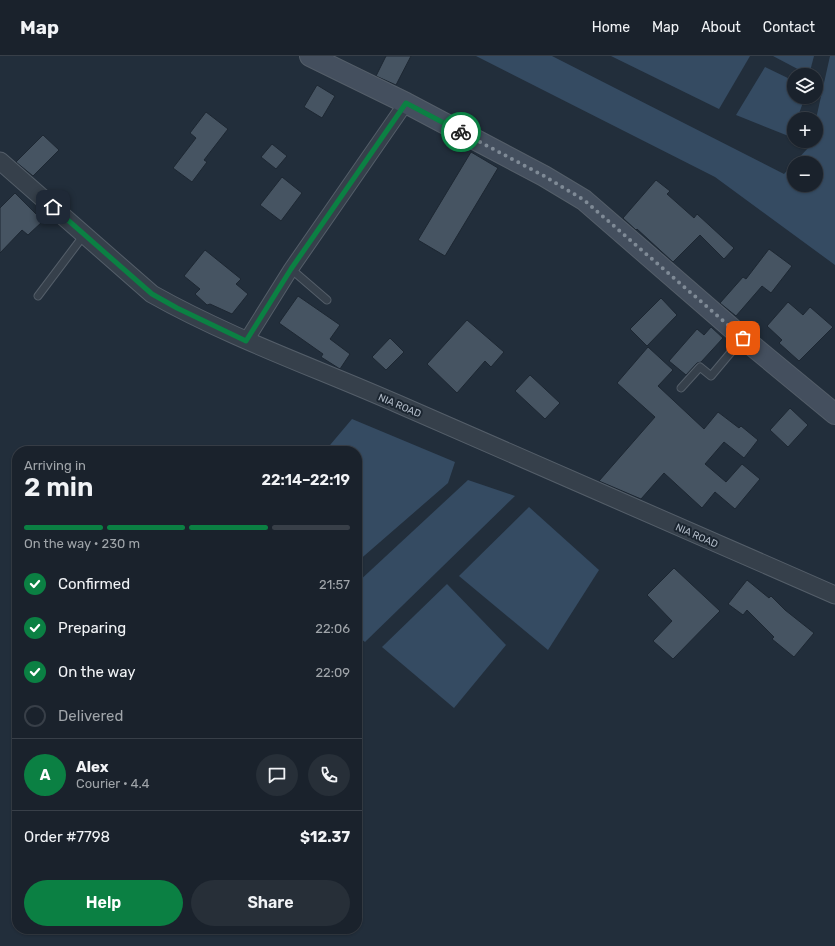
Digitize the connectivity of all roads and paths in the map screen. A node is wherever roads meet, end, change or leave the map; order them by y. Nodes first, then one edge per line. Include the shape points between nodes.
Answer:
1 (310, 56) edge
2 (406, 103) junction
3 (0, 161) edge
4 (84, 234) junction
5 (291, 269) junction
6 (38, 296) dead end
7 (327, 300) dead end
8 (743, 338) junction
9 (246, 341) junction
10 (681, 388) dead end
11 (835, 414) edge
12 (835, 595) edge

1 - 2 main road
2 - 5 street
2 - 8 main road via 584,200
3 - 4 street, NIA ROAD
4 - 6 lane
4 - 9 street, NIA ROAD via 152,294
5 - 7 lane
5 - 9 street
8 - 10 lane via 711,376 700,367
8 - 11 main road
9 - 12 street, NIA ROAD via 378,395

